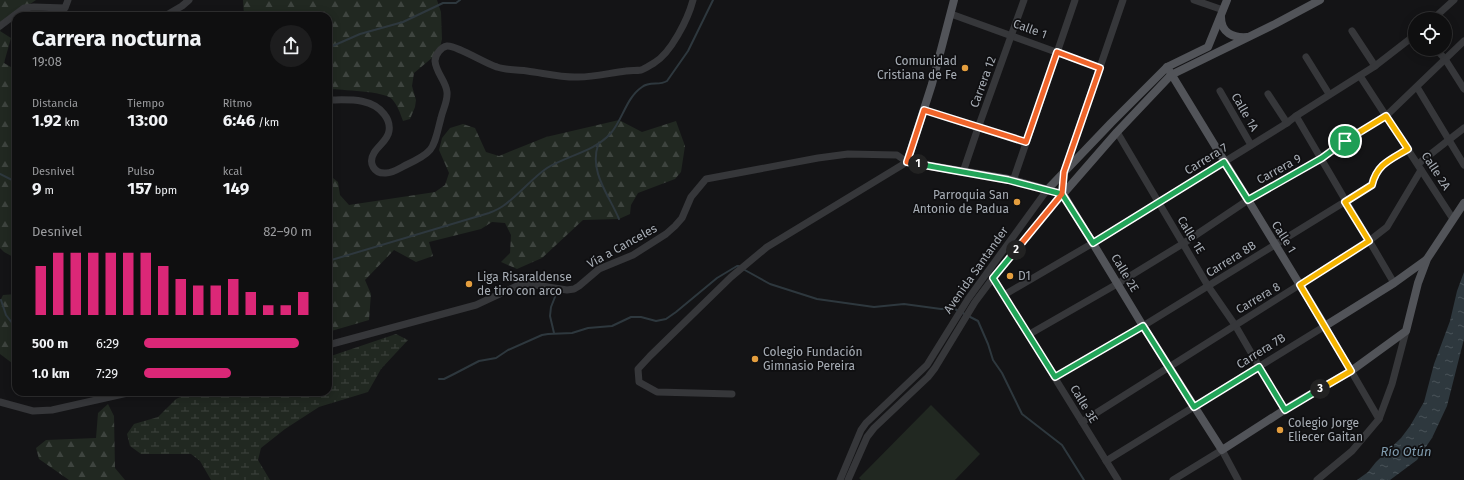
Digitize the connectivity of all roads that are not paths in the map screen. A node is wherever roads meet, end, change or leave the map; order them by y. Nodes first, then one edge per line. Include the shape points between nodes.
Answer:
1 (68, 0) edge
2 (189, 0) edge
3 (693, 0) edge
4 (954, 0) edge
5 (1024, 0) edge
6 (1075, 0) edge
7 (1124, 0) edge
8 (1194, 0) edge
9 (1227, 0) edge
10 (1320, 0) edge
11 (1454, 0) edge
12 (1223, 10) junction
13 (19, 12) edge
14 (172, 12) edge
15 (1441, 12) edge
16 (951, 14) junction
17 (12, 17) edge
18 (0, 26) edge
19 (1352, 31) dead end
20 (1012, 35) junction
21 (1252, 36) junction
22 (1408, 40) edge
23 (1464, 41) edge
24 (1057, 52) junction
25 (1442, 56) edge
26 (1306, 57) dead end
27 (1445, 59) junction
28 (1375, 66) junction
29 (1100, 68) junction
30 (1167, 68) junction
31 (1171, 75) junction
32 (1360, 76) junction
33 (1417, 88) junction
34 (1464, 89) edge
35 (1220, 91) dead end
36 (1268, 94) dead end
37 (1329, 94) junction
38 (332, 100) edge
39 (924, 110) junction
40 (1296, 116) junction
41 (1386, 116) junction
42 (1287, 123) junction
43 (978, 128) junction
44 (1464, 128) edge
45 (1117, 132) junction
46 (1448, 140) junction
47 (1026, 142) junction
48 (1251, 145) junction
49 (1408, 149) junction
50 (1322, 158) junction
51 (907, 162) junction
52 (1224, 162) junction
53 (1464, 165) edge
54 (1420, 167) junction
55 (963, 172) junction
56 (1064, 172) junction
57 (1013, 181) junction
58 (1047, 190) junction
59 (1062, 194) junction
60 (1248, 200) junction
61 (1345, 202) junction
62 (1158, 203) junction
63 (1464, 203) edge
64 (1453, 219) junction
65 (1369, 241) junction
66 (1093, 243) junction
67 (1184, 243) junction
68 (1275, 244) junction
69 (1427, 260) junction
70 (993, 278) junction
71 (1394, 283) junction
72 (1117, 284) junction
73 (1300, 285) junction
74 (1208, 286) junction
75 (1004, 295) junction
76 (1235, 325) junction
77 (1143, 326) junction
78 (1325, 326) junction
79 (1406, 331) junction
80 (1028, 335) junction
81 (332, 343) edge
82 (1169, 367) junction
83 (1259, 367) junction
84 (1351, 371) junction
85 (1055, 377) junction
86 (732, 394) dead end
87 (114, 396) edge
88 (0, 402) edge
89 (1194, 407) junction
90 (1285, 410) junction
91 (1379, 419) junction
92 (1082, 422) junction
93 (1222, 450) junction
94 (1106, 461) junction
95 (840, 480) edge
96 (848, 480) edge
97 (1118, 480) edge
98 (1173, 480) edge
99 (1238, 480) edge
100 (1317, 480) edge

1 - 13 street via 65,8 34,7 24,8
2 - 14 street
3 - 38 street via 685,23 676,38 656,62 640,70 575,78 498,67 446,46 435,60 437,71 448,90 437,138 423,157 387,173 375,170 372,165 374,153 390,131 385,116 369,103
4 - 16 main road
5 - 20 street, Carrera 12
6 - 24 street
7 - 29 street
8 - 12 street
9 - 12 main road, Avenida Santander
10 - 21 main road
11 - 15 street
12 - 21 main road via 1222,26 1228,34 1240,38
12 - 30 main road, Avenida Santander via 1208,47
16 - 20 street, Calle 1
16 - 39 main road
17 - 18 street
19 - 28 street
20 - 24 street, Calle 1
20 - 43 street, Carrera 12
21 - 31 main road
22 - 28 street, Carrera 7
23 - 27 street, Carrera 9
24 - 29 street, Calle 1
24 - 47 street
25 - 27 street
26 - 37 street
27 - 33 street, Carrera 9
27 - 34 street
28 - 32 street, Carrera 7
29 - 56 street
30 - 31 main road, Calle 1
30 - 56 main road, Avenida Santander
31 - 45 main road, Avenida Santander
31 - 52 main road, Calle 1
32 - 37 street, Carrera 7
32 - 41 street, Calle 2A
33 - 41 street, Carrera 9
33 - 46 street
35 - 48 street, Calle 1A
36 - 42 street
37 - 40 street, Carrera 7
39 - 43 street
39 - 51 main road
40 - 42 street, Carrera 7
40 - 50 street
41 - 49 street, Calle 2A
41 - 50 street, Carrera 9
42 - 48 street, Carrera 7
43 - 47 street
43 - 55 street, Carrera 12
44 - 46 street
45 - 59 main road, Avenida Santander
45 - 62 street, Calle 1E
46 - 53 street
46 - 54 street
47 - 57 street
48 - 52 street, Carrera 7
49 - 54 street, Calle 2A
49 - 61 street, Carrera 8B via 1380,166 1374,175 1372,185
50 - 60 street, Carrera 9
50 - 61 street
51 - 55 main road
51 - 81 street, Vía a Canceles via 897,156 848,154 706,179 698,187 682,218 670,230 633,255 599,269 574,289 519,285 476,305
51 - 86 street via 767,247 730,277 638,369 639,382 657,392
52 - 60 main road, Calle 1
52 - 62 street, Carrera 7
54 - 64 street, Calle 2A
54 - 65 street, Carrera 8 via 1387,227
55 - 57 main road
56 - 58 main road, Avenida Santander
56 - 59 street
57 - 58 main road
58 - 59 main road
58 - 95 street, Avenida Santander via 968,299 927,365 866,423
59 - 66 main road, Calle 2E
59 - 70 street, Avenida Santander
60 - 67 street, Carrera 9
60 - 68 main road, Calle 1
61 - 65 street
61 - 68 street, Carrera 8B
62 - 66 street, Carrera 7
62 - 67 street, Calle 1E
63 - 64 main road
64 - 69 main road
65 - 71 street
65 - 73 street, Carrera 8
66 - 72 main road, Calle 2E
66 - 75 street, Carrera 7
67 - 72 street, Carrera 9
67 - 74 street, Calle 1E
68 - 73 main road, Calle 1
68 - 74 street, Carrera 8B
69 - 71 main road, Carrera 7B
69 - 79 main road via 1418,283
70 - 75 street, Calle 3E
70 - 96 street, Avenida Santander via 928,377 867,437
71 - 78 main road, Carrera 7B
72 - 77 main road, Calle 2E
72 - 80 street, Carrera 9
73 - 76 street, Carrera 8
73 - 78 main road, Calle 1
74 - 76 street, Calle 1E
74 - 77 street, Carrera 8B
75 - 80 street, Calle 3E
76 - 82 street, Carrera 8
76 - 83 street, Calle 1E
77 - 82 main road, Calle 2E
77 - 85 street, Carrera 8B
78 - 83 street, Carrera 7B
78 - 84 street, Calle 1
79 - 84 main road
79 - 91 street via 1392,384
80 - 85 street, Calle 3E
82 - 89 main road, Calle 2E
82 - 92 street, Carrera 8
83 - 89 street, Carrera 7B
83 - 90 street, Calle 1E
84 - 90 main road
84 - 91 street, Calle 1
85 - 92 street, Calle 3E
87 - 88 street via 52,410 33,411
89 - 93 main road, Calle 2E
89 - 94 street, Carrera 7B
90 - 93 main road
91 - 100 street via 1352,451
92 - 94 street, Calle 3E
93 - 98 street
93 - 99 street, Calle 2E
94 - 97 street, Calle 3E

